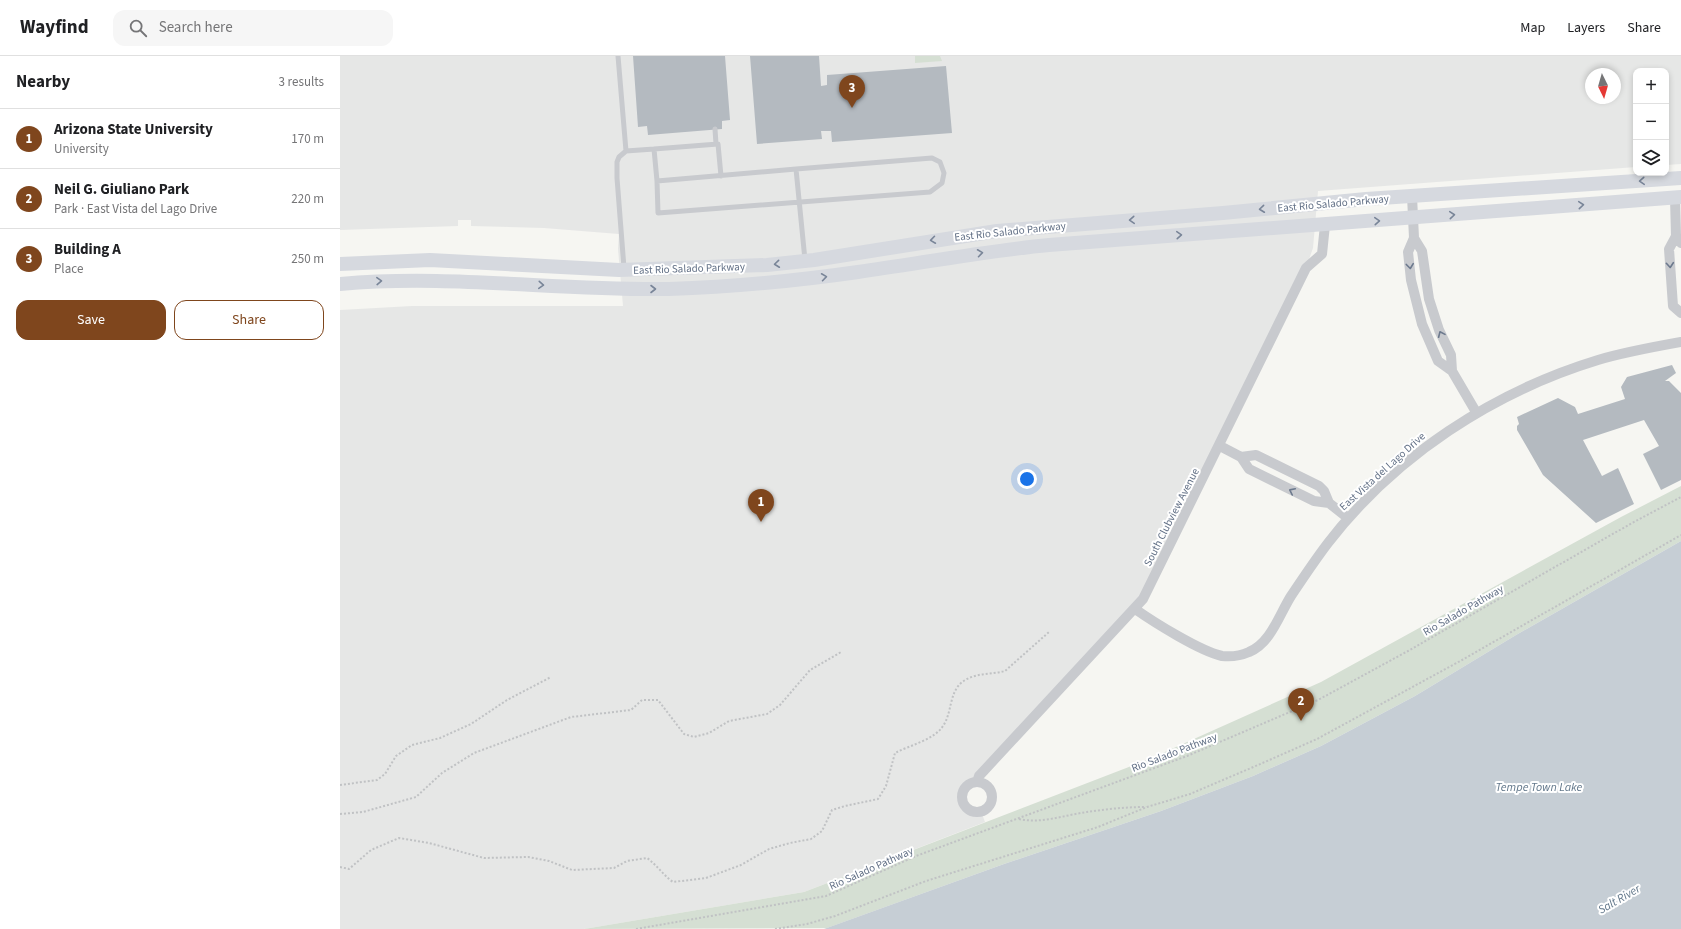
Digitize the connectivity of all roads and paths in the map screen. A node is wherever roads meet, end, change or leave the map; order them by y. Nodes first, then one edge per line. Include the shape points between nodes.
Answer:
1 (618, 56) edge
2 (715, 130) dead end
3 (716, 144) junction
4 (654, 149) junction
5 (626, 151) junction
6 (796, 169) junction
7 (721, 176) junction
8 (1681, 178) edge
9 (657, 181) junction
10 (1412, 196) junction
11 (1678, 198) edge
12 (800, 202) junction
13 (1413, 218) junction
14 (1325, 225) junction
15 (1414, 238) junction
16 (1679, 240) edge
17 (805, 261) junction
18 (340, 264) edge
19 (624, 270) junction
20 (340, 284) edge
21 (1681, 313) edge
22 (1681, 342) edge
23 (1452, 371) junction
24 (1476, 412) junction
25 (1220, 446) junction
26 (1241, 457) junction
27 (1681, 497) edge
28 (1329, 503) junction
29 (1348, 518) junction
30 (1681, 535) edge
31 (1135, 609) junction
32 (1049, 632) dead end
33 (841, 652) dead end
34 (551, 677) dead end
35 (977, 782) dead end
36 (340, 785) edge
37 (1147, 807) junction
38 (340, 814) edge
39 (1019, 819) junction
40 (340, 867) edge
41 (636, 929) edge
42 (774, 929) edge

1 - 5 lane
2 - 3 lane
3 - 4 lane
3 - 7 lane
4 - 5 lane
4 - 9 lane
5 - 19 lane via 617,162
6 - 7 lane
6 - 12 lane
6 - 12 lane via 932,158 940,162 944,173 942,183 930,192
7 - 9 lane
8 -> 10 main road, East Rio Salado Parkway
9 - 12 lane via 658,213
10 - 13 street
10 -> 17 main road, East Rio Salado Parkway via 997,231
13 -> 11 main road, East Rio Salado Parkway
11 - 16 street
12 - 17 lane
14 -> 13 main road, East Rio Salado Parkway
13 - 15 street
20 -> 14 main road, East Rio Salado Parkway via 428,280 594,289 728,286 817,278 1000,250
14 - 25 street, South Clubview Avenue via 1322,254 1306,268
23 -> 15 street via 1450,355 1429,299 1422,251
15 -> 23 street via 1408,252 1416,303 1429,343 1438,361
16 -> 21 street via 1669,249 1673,306
17 -> 19 main road, East Rio Salado Parkway
18 - 19 main road, East Rio Salado Parkway via 430,260
22 - 24 street, East Vista del Lago Drive via 1626,352 1558,373
23 - 24 street
24 - 29 street, East Vista del Lago Drive via 1404,465
25 - 26 street
25 - 31 street, South Clubview Avenue via 1143,599
28 -> 26 street via 1314,501 1249,469
26 - 28 street via 1256,455 1319,486
27 - 39 path, Rio Salado Pathway via 1408,652 1318,700 1187,756
28 - 29 street
29 - 31 street, East Vista del Lago Drive via 1308,570 1265,640 1250,652 1231,656 1215,654 1155,623
30 - 37 path via 1317,739 1190,794
31 - 35 street, South Clubview Avenue via 979,776
32 - 40 path via 1005,671 980,674 961,683 952,697 943,725 932,735 895,753 886,786 878,799 832,810 822,831 811,840 790,842 742,865 706,878 673,882 647,858 627,861 614,868 572,870 528,857 484,858 429,843 399,838 371,850 350,869
33 - 38 path via 810,670 780,705 767,714 729,721 709,733 694,737 684,734 658,700 642,700 631,710 571,717 474,753 442,773 416,797 363,812
34 - 36 path via 471,724 440,738 412,744 396,756 385,774 377,780
37 - 39 path via 1094,811 1043,820
37 - 42 path via 1098,826 926,881 835,916
39 - 41 path, Rio Salado Pathway via 916,856 826,896

